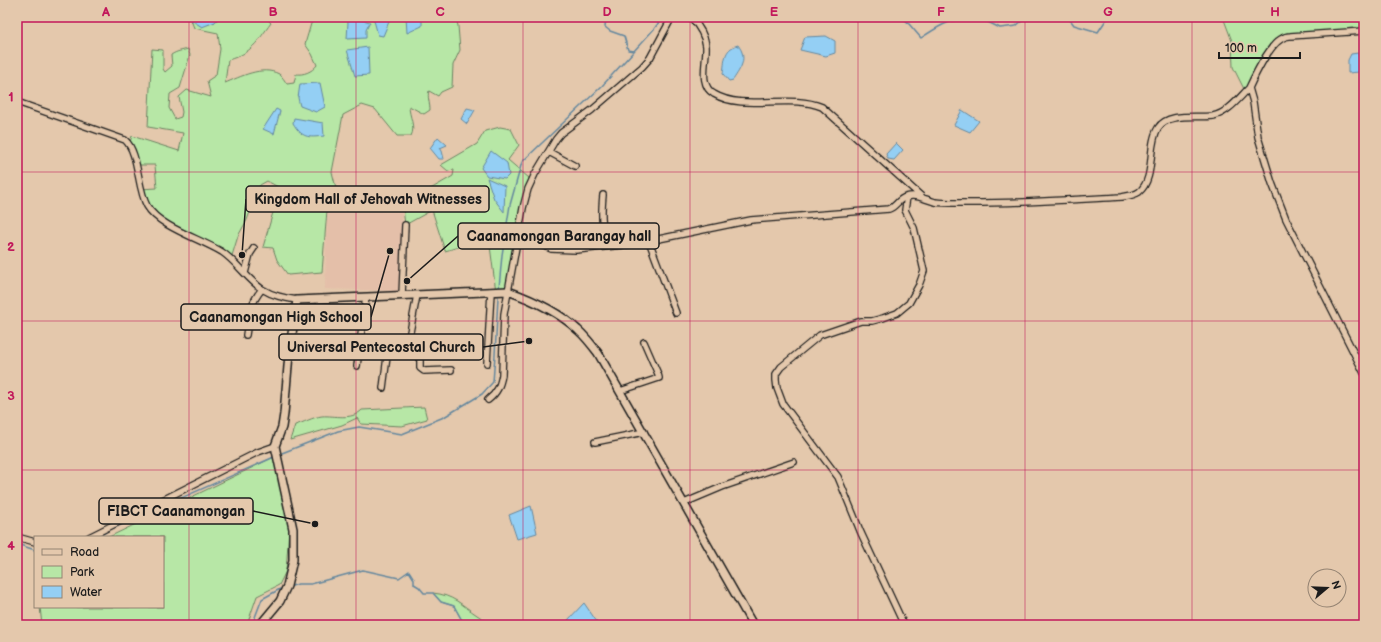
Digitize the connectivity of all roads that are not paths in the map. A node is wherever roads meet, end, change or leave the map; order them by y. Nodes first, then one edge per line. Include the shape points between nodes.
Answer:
1 (672, 17) edge
2 (690, 17) edge
3 (1364, 31) edge
4 (1249, 88) junction
5 (17, 102) edge
6 (549, 152) junction
7 (575, 166) dead end
8 (603, 195) dead end
9 (907, 197) junction
10 (922, 197) junction
11 (405, 225) dead end
12 (519, 234) junction
13 (649, 241) junction
14 (609, 246) junction
15 (254, 248) dead end
16 (245, 273) junction
17 (262, 289) junction
18 (508, 291) junction
19 (491, 292) junction
20 (402, 295) junction
21 (417, 295) junction
22 (366, 296) junction
23 (297, 300) junction
24 (676, 313) dead end
25 (246, 335) dead end
26 (644, 342) dead end
27 (407, 348) junction
28 (359, 349) junction
29 (388, 349) junction
30 (290, 352) junction
31 (488, 363) dead end
32 (357, 366) dead end
33 (451, 370) dead end
34 (1364, 373) edge
35 (383, 388) dead end
36 (620, 391) junction
37 (488, 400) dead end
38 (644, 432) junction
39 (595, 442) dead end
40 (275, 446) junction
41 (794, 462) dead end
42 (684, 503) junction
43 (91, 536) edge
44 (17, 537) edge
45 (34, 542) edge
46 (260, 625) edge
47 (753, 625) edge
48 (904, 625) edge

1 - 6 street via 650,58 642,67 561,133
2 - 10 street via 704,38 705,82 711,92 733,100 807,102 822,107
3 - 4 street via 1282,38 1274,44
4 - 10 street via 1225,110 1213,116 1177,118 1164,122 1158,128 1152,145 1145,186 1131,195 996,204 945,203
4 - 34 street via 1254,102 1258,137 1286,219
5 - 16 street via 125,140 132,152 142,194 152,213 164,222 222,252
6 - 7 street
6 - 12 street via 528,189
8 - 14 street via 601,215
9 - 10 street
9 - 13 street via 901,198 889,209 751,220
9 - 48 street via 905,210 914,228 924,271 912,299 902,309 883,318 861,321 820,335 778,370 776,380 784,404 838,477
11 - 20 street
12 - 14 street via 558,250
12 - 18 street
13 - 14 street
13 - 24 street
15 - 16 street
16 - 17 street
17 - 23 street via 280,297
17 - 25 street via 251,305
18 - 19 street
18 - 36 street via 535,302 579,330 598,353
18 - 37 street via 503,323 502,375 495,395
19 - 21 street
19 - 31 street
20 - 21 street
20 - 22 street
21 - 27 street
22 - 23 street
22 - 28 street
23 - 30 street
26 - 36 street via 659,378
27 - 29 street
27 - 33 street via 419,349 420,368 424,371
28 - 29 street
28 - 30 street
28 - 32 street
29 - 35 street
30 - 40 street via 282,427
36 - 38 street
38 - 39 street
38 - 42 street
40 - 43 street via 258,452
40 - 46 street via 293,529 293,560 287,586 280,601
41 - 42 street
42 - 47 street
44 - 45 street

